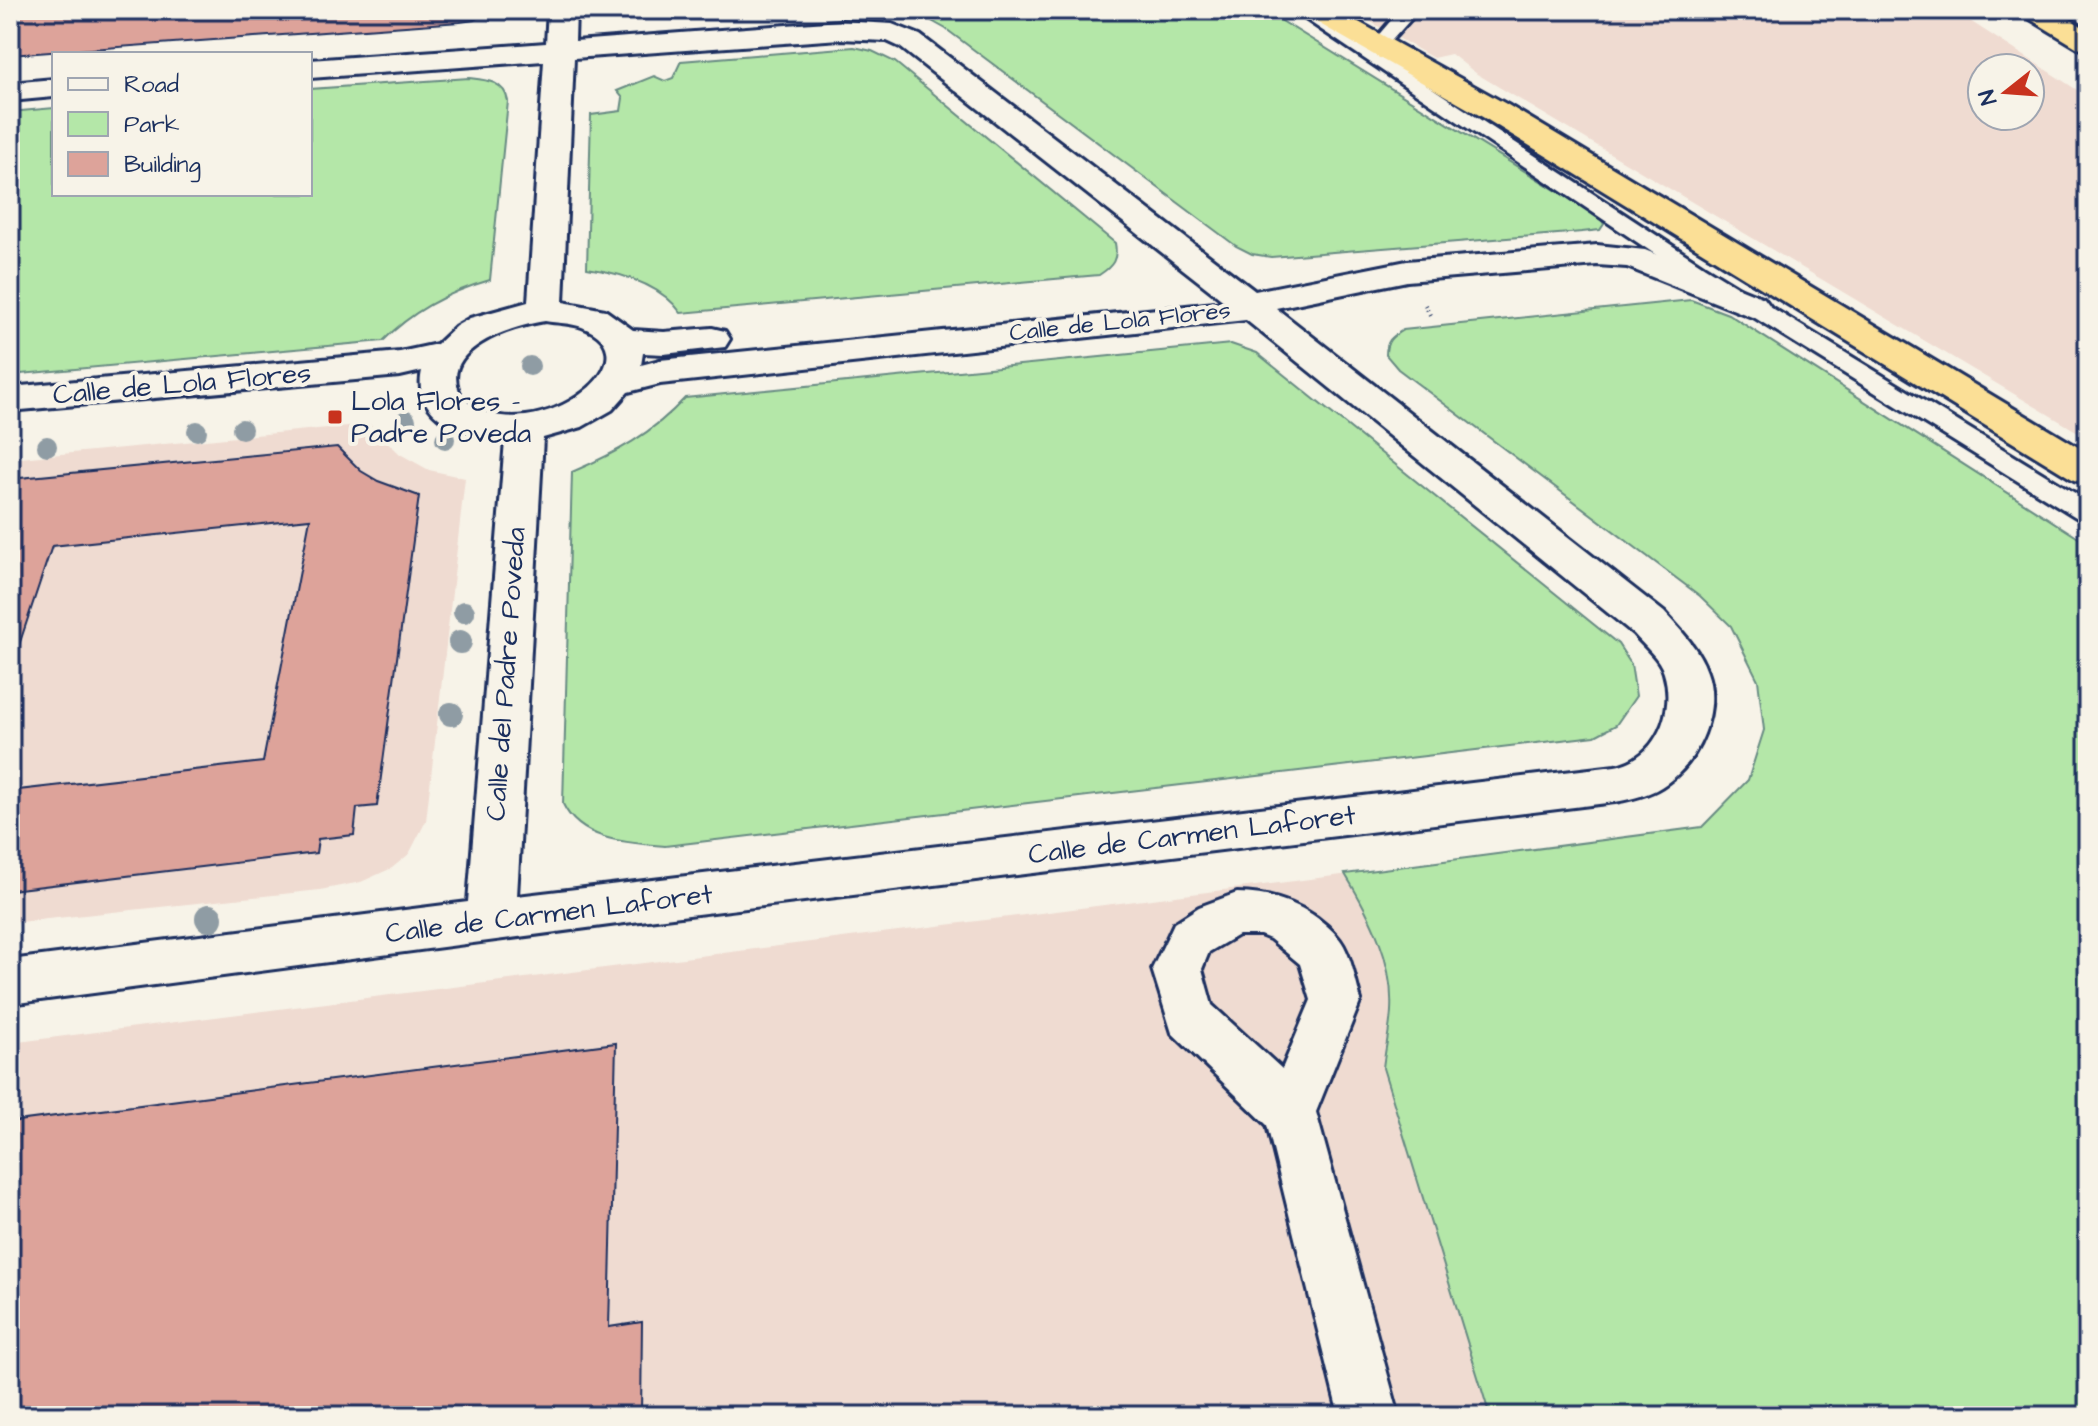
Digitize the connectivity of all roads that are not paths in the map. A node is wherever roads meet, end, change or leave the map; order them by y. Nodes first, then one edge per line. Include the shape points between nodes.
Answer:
1 (562, 10) edge
2 (1301, 10) edge
3 (1316, 10) edge
4 (1410, 10) edge
5 (2035, 10) edge
6 (2088, 42) edge
7 (1377, 45) junction
8 (557, 52) junction
9 (312, 69) edge
10 (52, 88) edge
11 (10, 92) edge
12 (1233, 293) junction
13 (1752, 306) junction
14 (545, 310) junction
15 (622, 341) junction
16 (448, 353) junction
17 (619, 382) junction
18 (441, 395) junction
19 (10, 399) edge
20 (10, 428) edge
21 (525, 429) junction
22 (2088, 471) edge
23 (2088, 513) edge
24 (491, 920) junction
25 (10, 982) edge
26 (1290, 1112) dead end
27 (1369, 1416) edge

1 - 8 street
2 - 13 lane
3 - 7 highway
4 - 7 lane
5 - 6 highway
7 - 22 highway via 1497,112
8 - 9 street, Calle de Carmen Laforet
8 - 12 street, Calle de Carmen Laforet via 840,30 892,33 910,41
8 - 14 street
10 - 11 street
12 - 13 street, Calle de Lola Flores via 1263,300 1407,271 1597,255 1633,257
12 - 15 street, Calle de Lola Flores via 1192,289 1079,305 689,341
12 - 17 street, Calle de Lola Flores via 1235,312 660,372
12 - 24 street, Calle de Carmen Laforet via 1649,623 1679,658 1691,690 1686,724 1670,757 1634,780 1583,788
13 - 23 lane
14 - 15 street via 592,317 611,327
14 - 16 street via 500,319
15 - 17 street via 625,368
16 - 18 street via 438,382
16 - 19 street, Calle de Lola Flores via 385,365
17 - 21 street via 582,414
18 - 20 street, Calle de Lola Flores via 390,391
18 - 21 street via 462,418
21 - 24 street, Calle del Padre Poveda
24 - 25 street, Calle de Carmen Laforet
26 - 27 street

